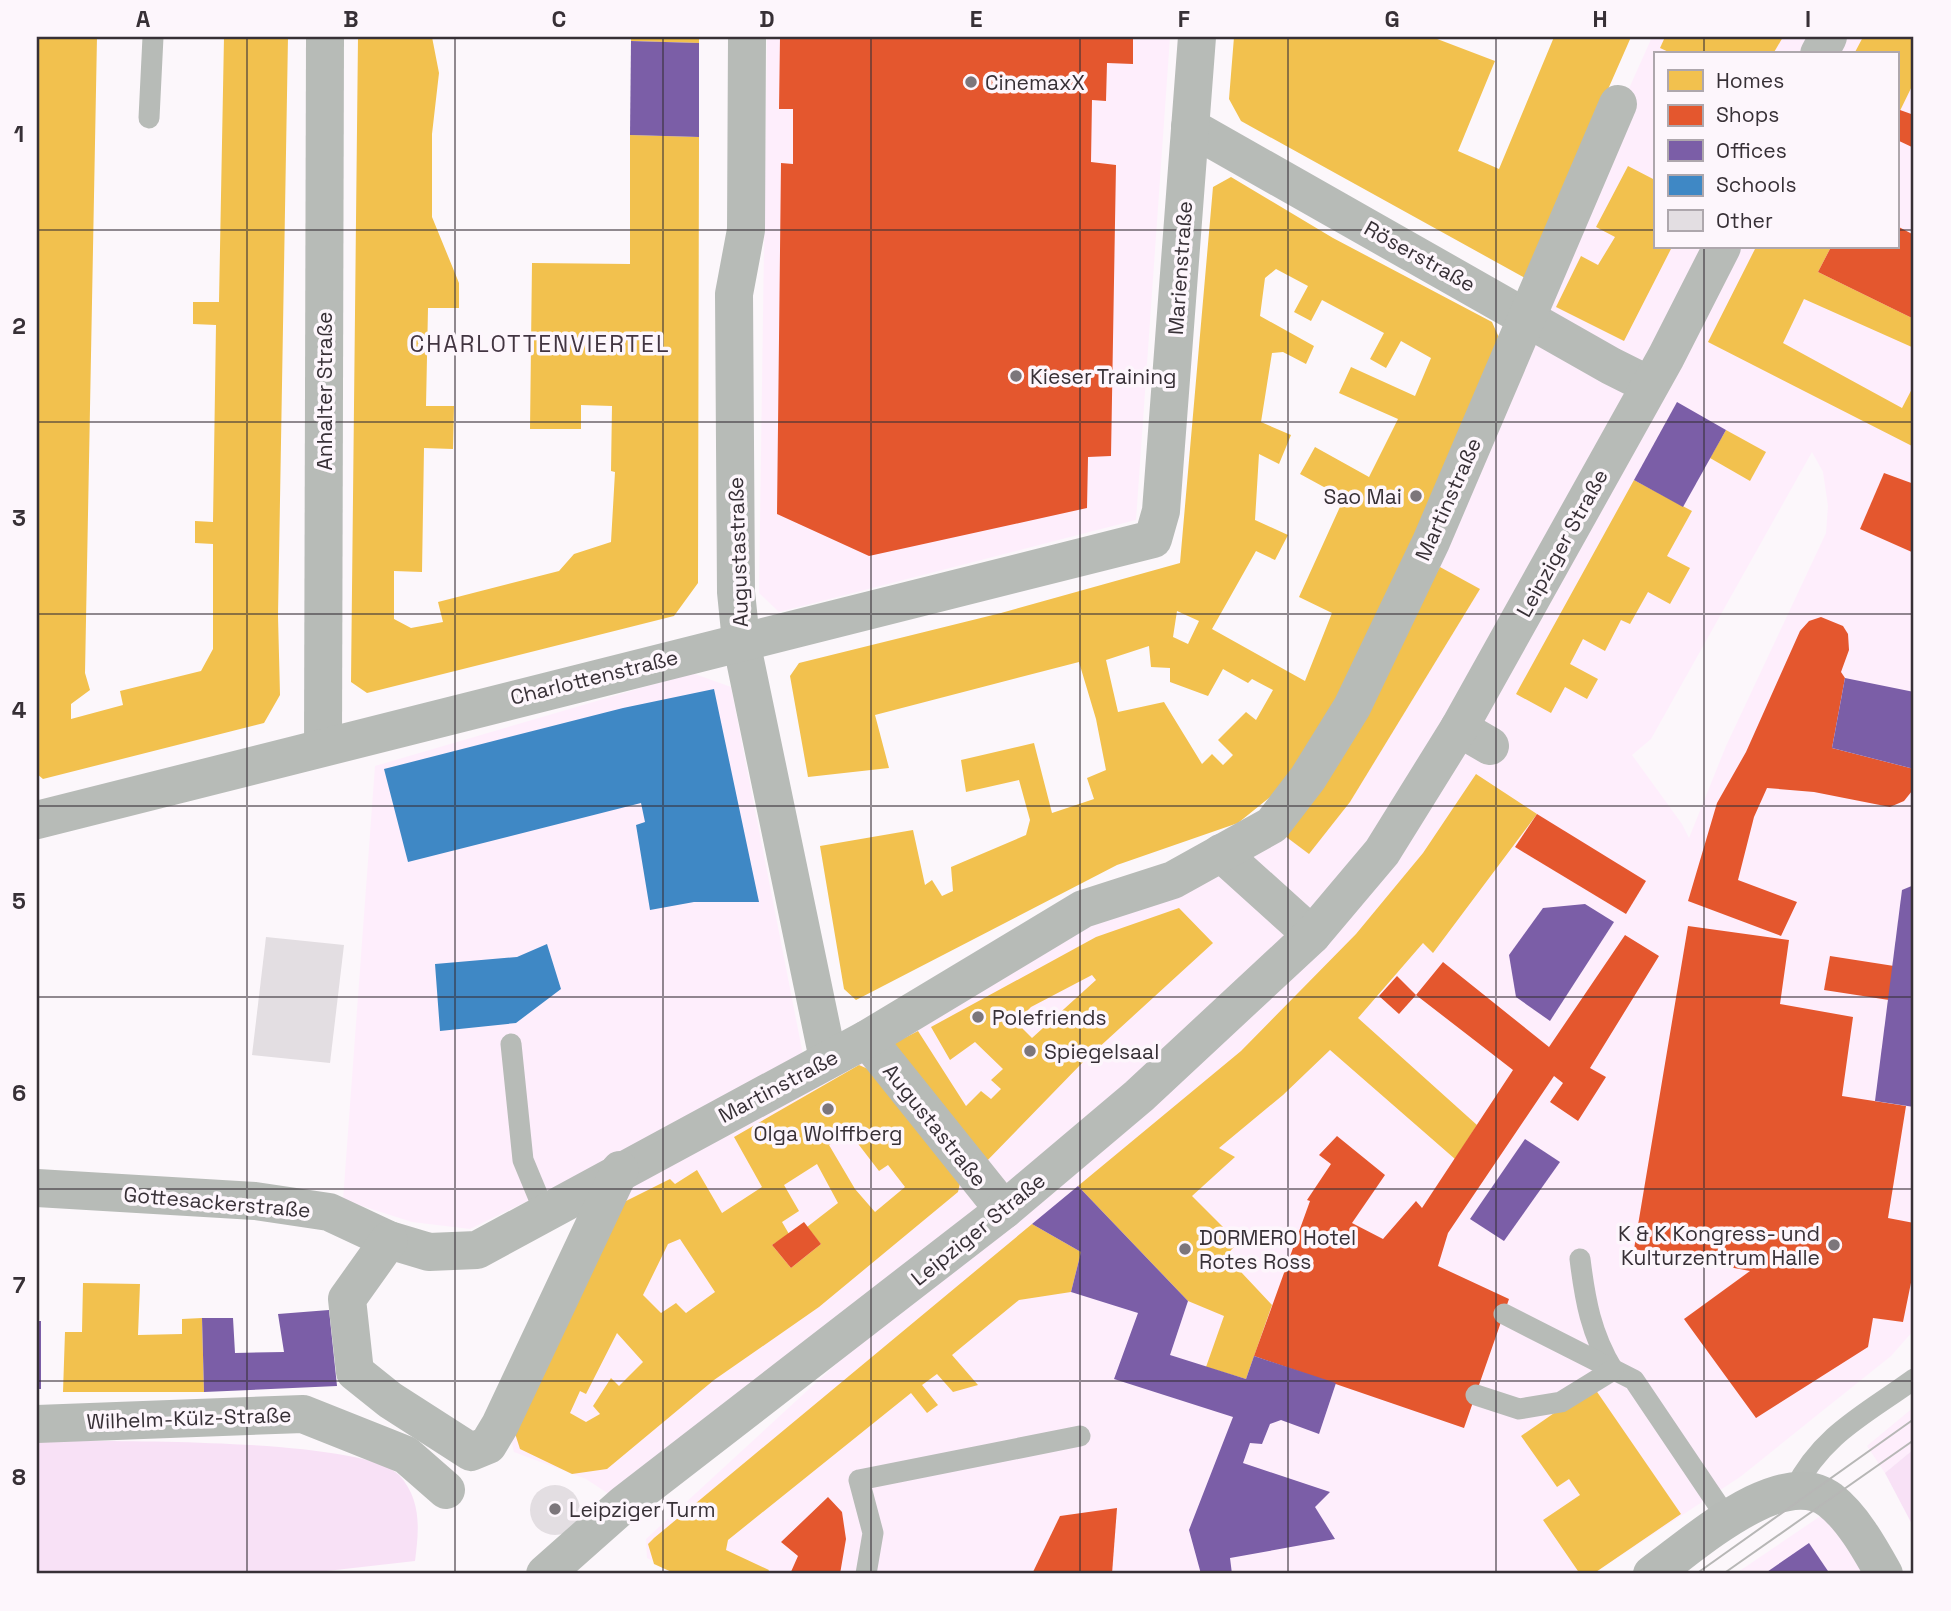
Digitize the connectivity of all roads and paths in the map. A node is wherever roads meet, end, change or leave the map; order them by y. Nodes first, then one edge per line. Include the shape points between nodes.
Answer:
1 (153, 37) edge
2 (325, 37) edge
3 (747, 37) edge
4 (1196, 37) edge
5 (1618, 104) dead end
6 (149, 118) dead end
7 (1191, 127) junction
8 (1722, 248) edge
9 (1527, 317) junction
10 (1669, 372) junction
11 (1153, 539) joint
12 (741, 640) junction
13 (323, 745) junction
14 (37, 820) edge
15 (1221, 853) junction
16 (1312, 935) junction
17 (867, 1039) junction
18 (511, 1044) dead end
19 (828, 1059) junction
20 (620, 1170) junction
21 (37, 1188) edge
22 (1004, 1210) junction
23 (545, 1213) junction
24 (389, 1240) junction
25 (1580, 1259) dead end
26 (1504, 1314) dead end
27 (1614, 1370) junction
28 (1914, 1379) edge
29 (1476, 1395) dead end
30 (37, 1424) edge
31 (1080, 1436) dead end
32 (446, 1490) dead end
33 (1794, 1490) junction
34 (1729, 1521) junction
35 (1884, 1573) edge
36 (545, 1574) edge
37 (866, 1574) edge
38 (1651, 1574) edge

1 - 6 lane
2 - 13 street, Anhalter Straße
3 - 12 street, Augustastraße via 746,230 734,295 736,592
4 - 7 street, Marienstraße
5 - 9 street, Martinstraße
7 - 9 street, Röserstraße
7 - 11 street, Marienstraße via 1161,511
8 - 10 street, Leipziger Straße
9 - 10 street, Röserstraße
9 - 15 street, Martinstraße via 1431,542 1352,707 1272,825
10 - 16 street, Leipziger Straße via 1474,737 1394,863
11 - 12 street, Charlottenstraße
12 - 13 street, Charlottenstraße
12 - 19 street, Augustastraße
13 - 14 street, Charlottenstraße
15 - 16 street
15 - 17 street, Martinstraße via 1173,880 1083,909
16 - 22 street, Leipziger Straße via 1139,1096
17 - 19 street, Martinstraße
17 - 22 street, Augustastraße
18 - 23 lane via 523,1160
19 - 20 street, Martinstraße
20 - 23 street, Gottesackerstraße
20 - 24 street via 500,1425 488,1445 471,1452 355,1372 347,1299
21 - 24 street, Gottesackerstraße via 255,1201 329,1212
22 - 36 street, Leipziger Straße via 624,1504
23 - 24 street, Gottesackerstraße via 477,1250 429,1252
25 - 27 lane via 1585,1305
26 - 27 lane
27 - 29 lane via 1560,1402 1519,1409
27 - 34 lane via 1634,1381
28 - 33 lane via 1826,1441
30 - 32 street, Wilhelm-Külz-Straße via 303,1413 406,1455
31 - 37 lane via 859,1480 873,1533
33 - 34 street via 1760,1500
33 - 35 street via 1829,1499 1848,1518
34 - 38 street

